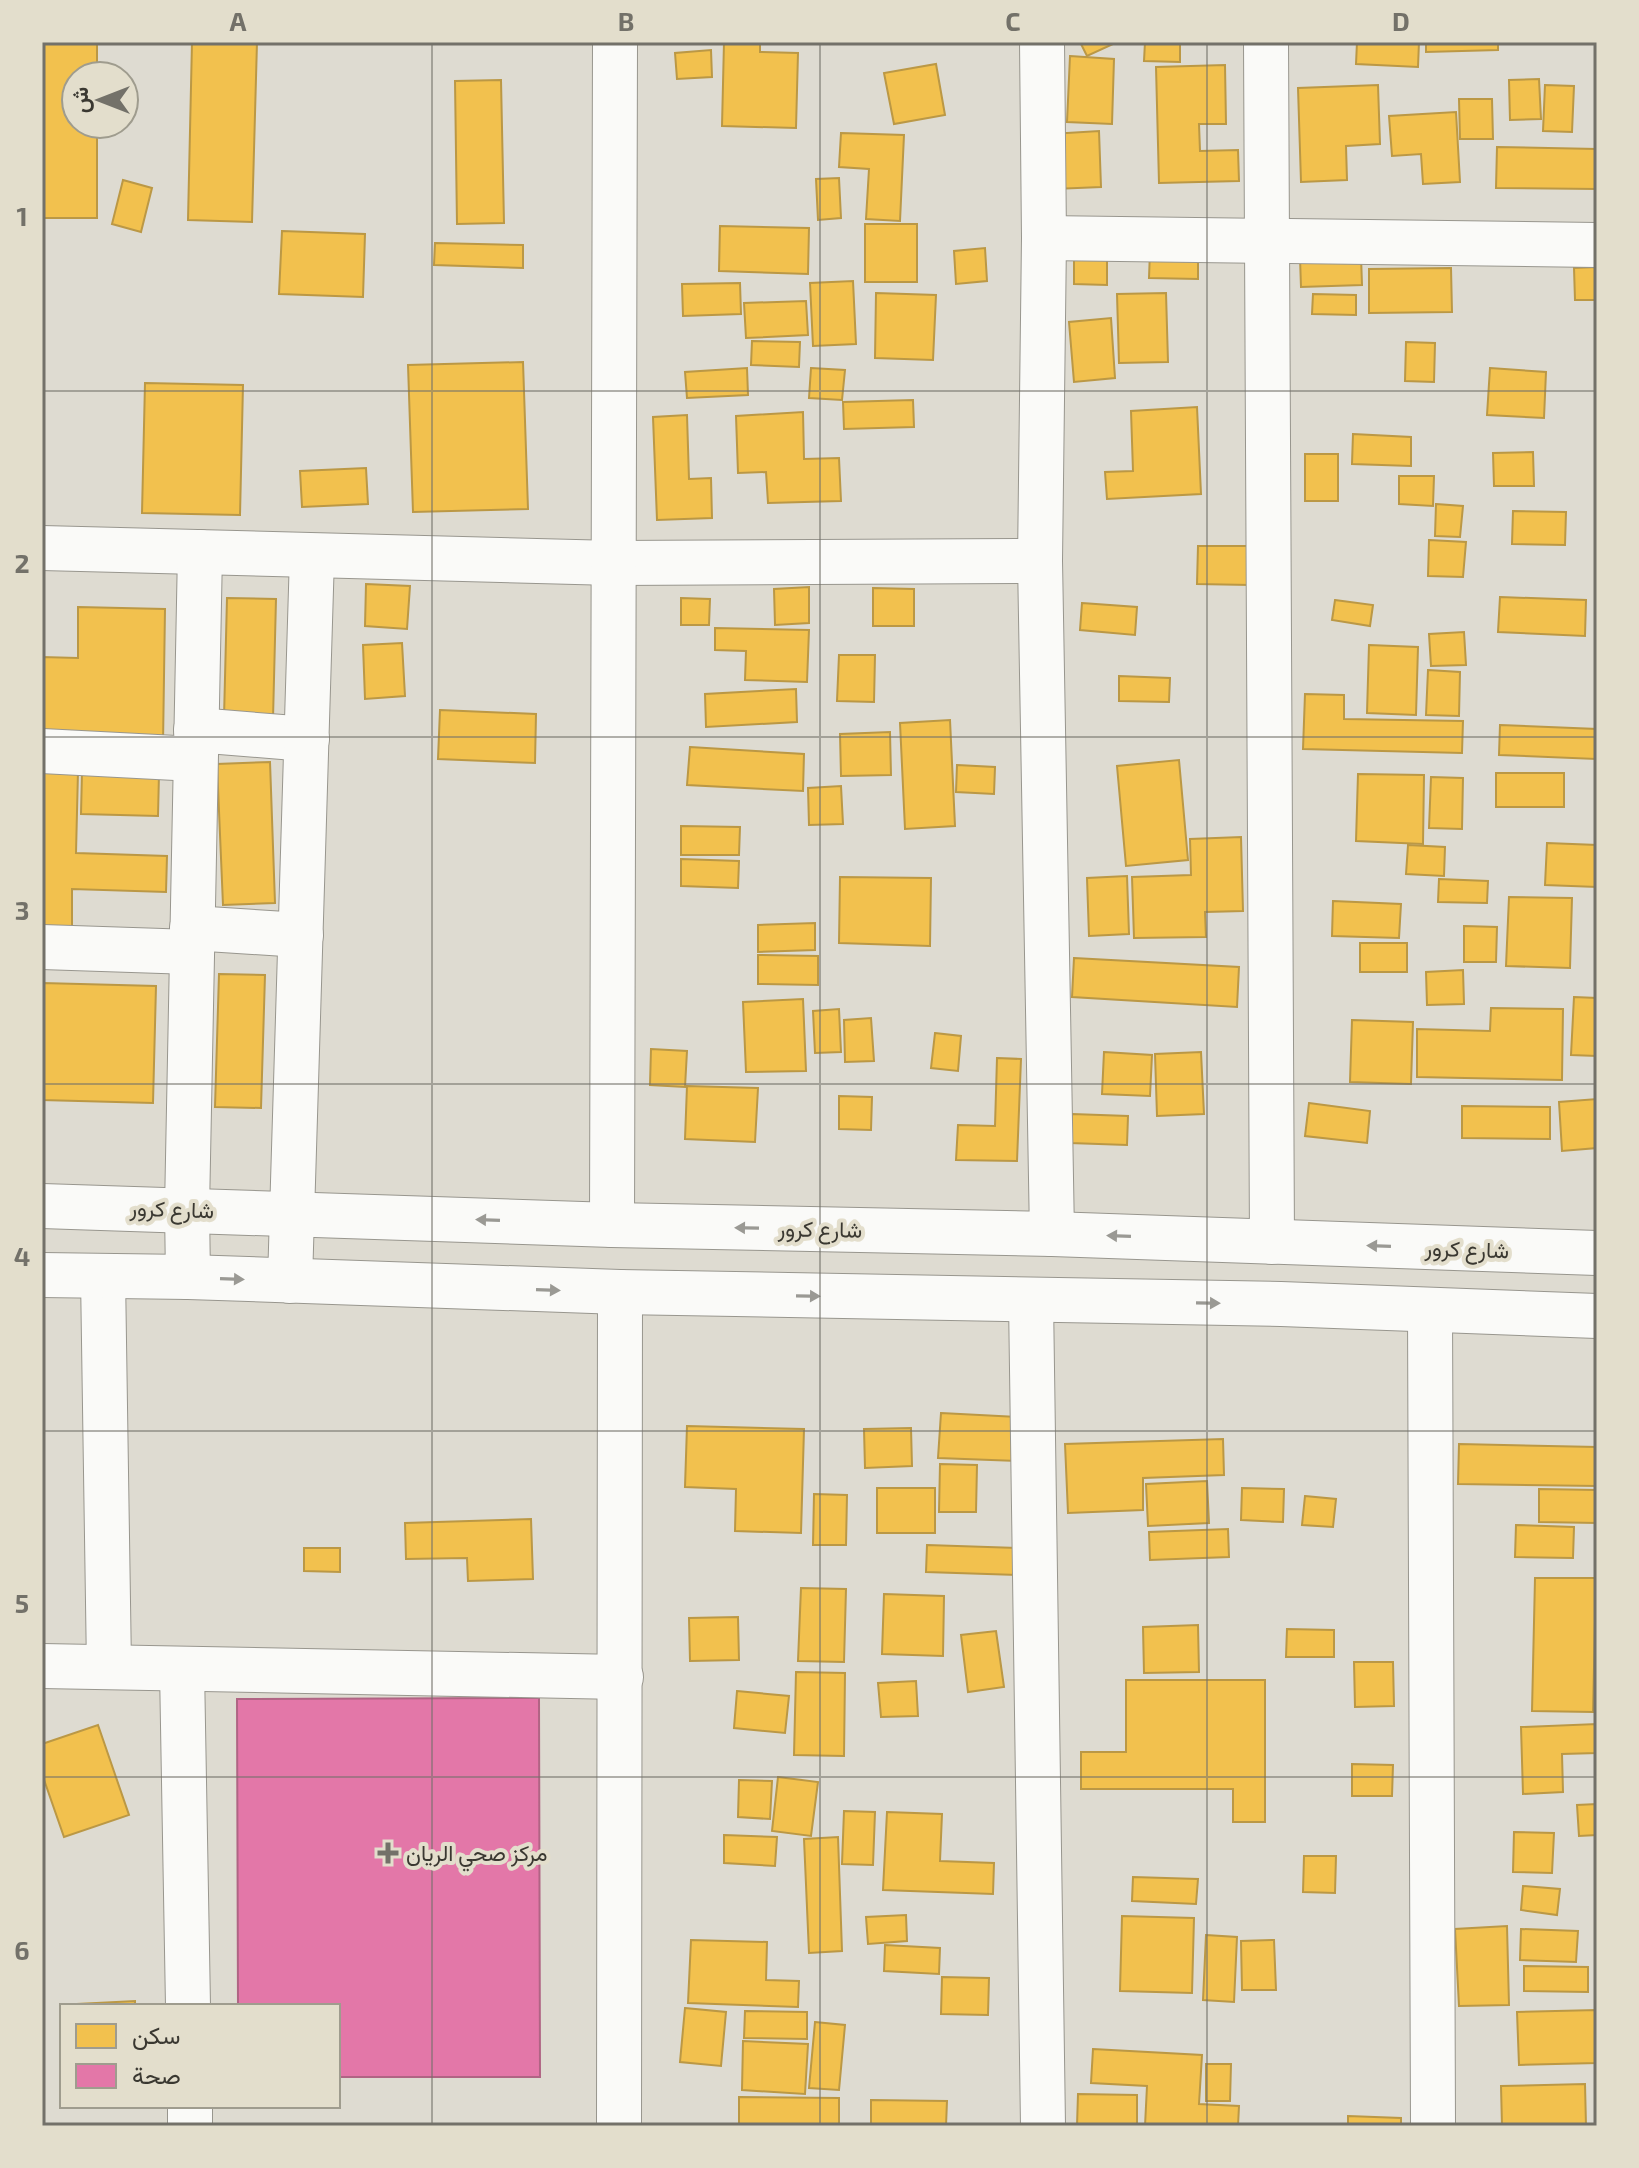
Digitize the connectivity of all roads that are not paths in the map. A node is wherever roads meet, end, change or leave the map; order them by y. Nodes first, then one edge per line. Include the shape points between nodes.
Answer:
1 (615, 42) edge
2 (1042, 42) edge
3 (1266, 42) edge
4 (1044, 238) junction
5 (1267, 242) junction
6 (1597, 245) edge
7 (42, 548) edge
8 (200, 552) junction
9 (312, 556) junction
10 (1040, 561) junction
11 (614, 563) junction
12 (307, 739) junction
13 (196, 745) junction
14 (42, 751) edge
15 (301, 935) junction
16 (192, 940) junction
17 (42, 947) edge
18 (42, 1206) edge
19 (187, 1209) junction
20 (293, 1213) junction
21 (612, 1225) junction
22 (1052, 1234) junction
23 (1272, 1242) junction
24 (1597, 1253) edge
25 (42, 1275) edge
26 (103, 1276) junction
27 (188, 1277) junction
28 (290, 1281) junction
29 (620, 1292) junction
30 (1031, 1300) junction
31 (1430, 1310) junction
32 (1597, 1316) edge
33 (42, 1666) edge
34 (109, 1667) junction
35 (182, 1669) junction
36 (621, 1677) junction
37 (188, 2004) edge
38 (619, 2126) edge
39 (1043, 2126) edge
40 (1433, 2126) edge

1 - 11 street
2 - 4 street
3 - 5 street
4 - 5 street
4 - 10 street
5 - 6 street
5 - 23 street
7 - 8 street
8 - 9 street
8 - 13 street
9 - 11 street
9 - 12 street
10 - 11 street
10 - 22 street
11 - 21 street
12 - 13 street
12 - 15 street
13 - 14 street
13 - 16 street
15 - 16 street
15 - 20 street
16 - 17 street
16 - 19 street
18 - 19 street, شارع كرور
19 - 20 street, شارع كرور
19 - 27 street
21 -> 20 street, شارع كرور
20 - 28 street
22 -> 21 street, شارع كرور
23 -> 22 street, شارع كرور
24 -> 23 street, شارع كرور
25 - 26 street
26 - 27 street
26 - 34 street
27 -> 28 street
28 -> 29 street
29 -> 30 street
29 - 36 street
30 -> 31 street
30 - 39 street
31 - 32 street
31 - 40 street
33 - 34 street
34 - 35 street
35 - 36 street
35 - 37 street
36 - 38 street

